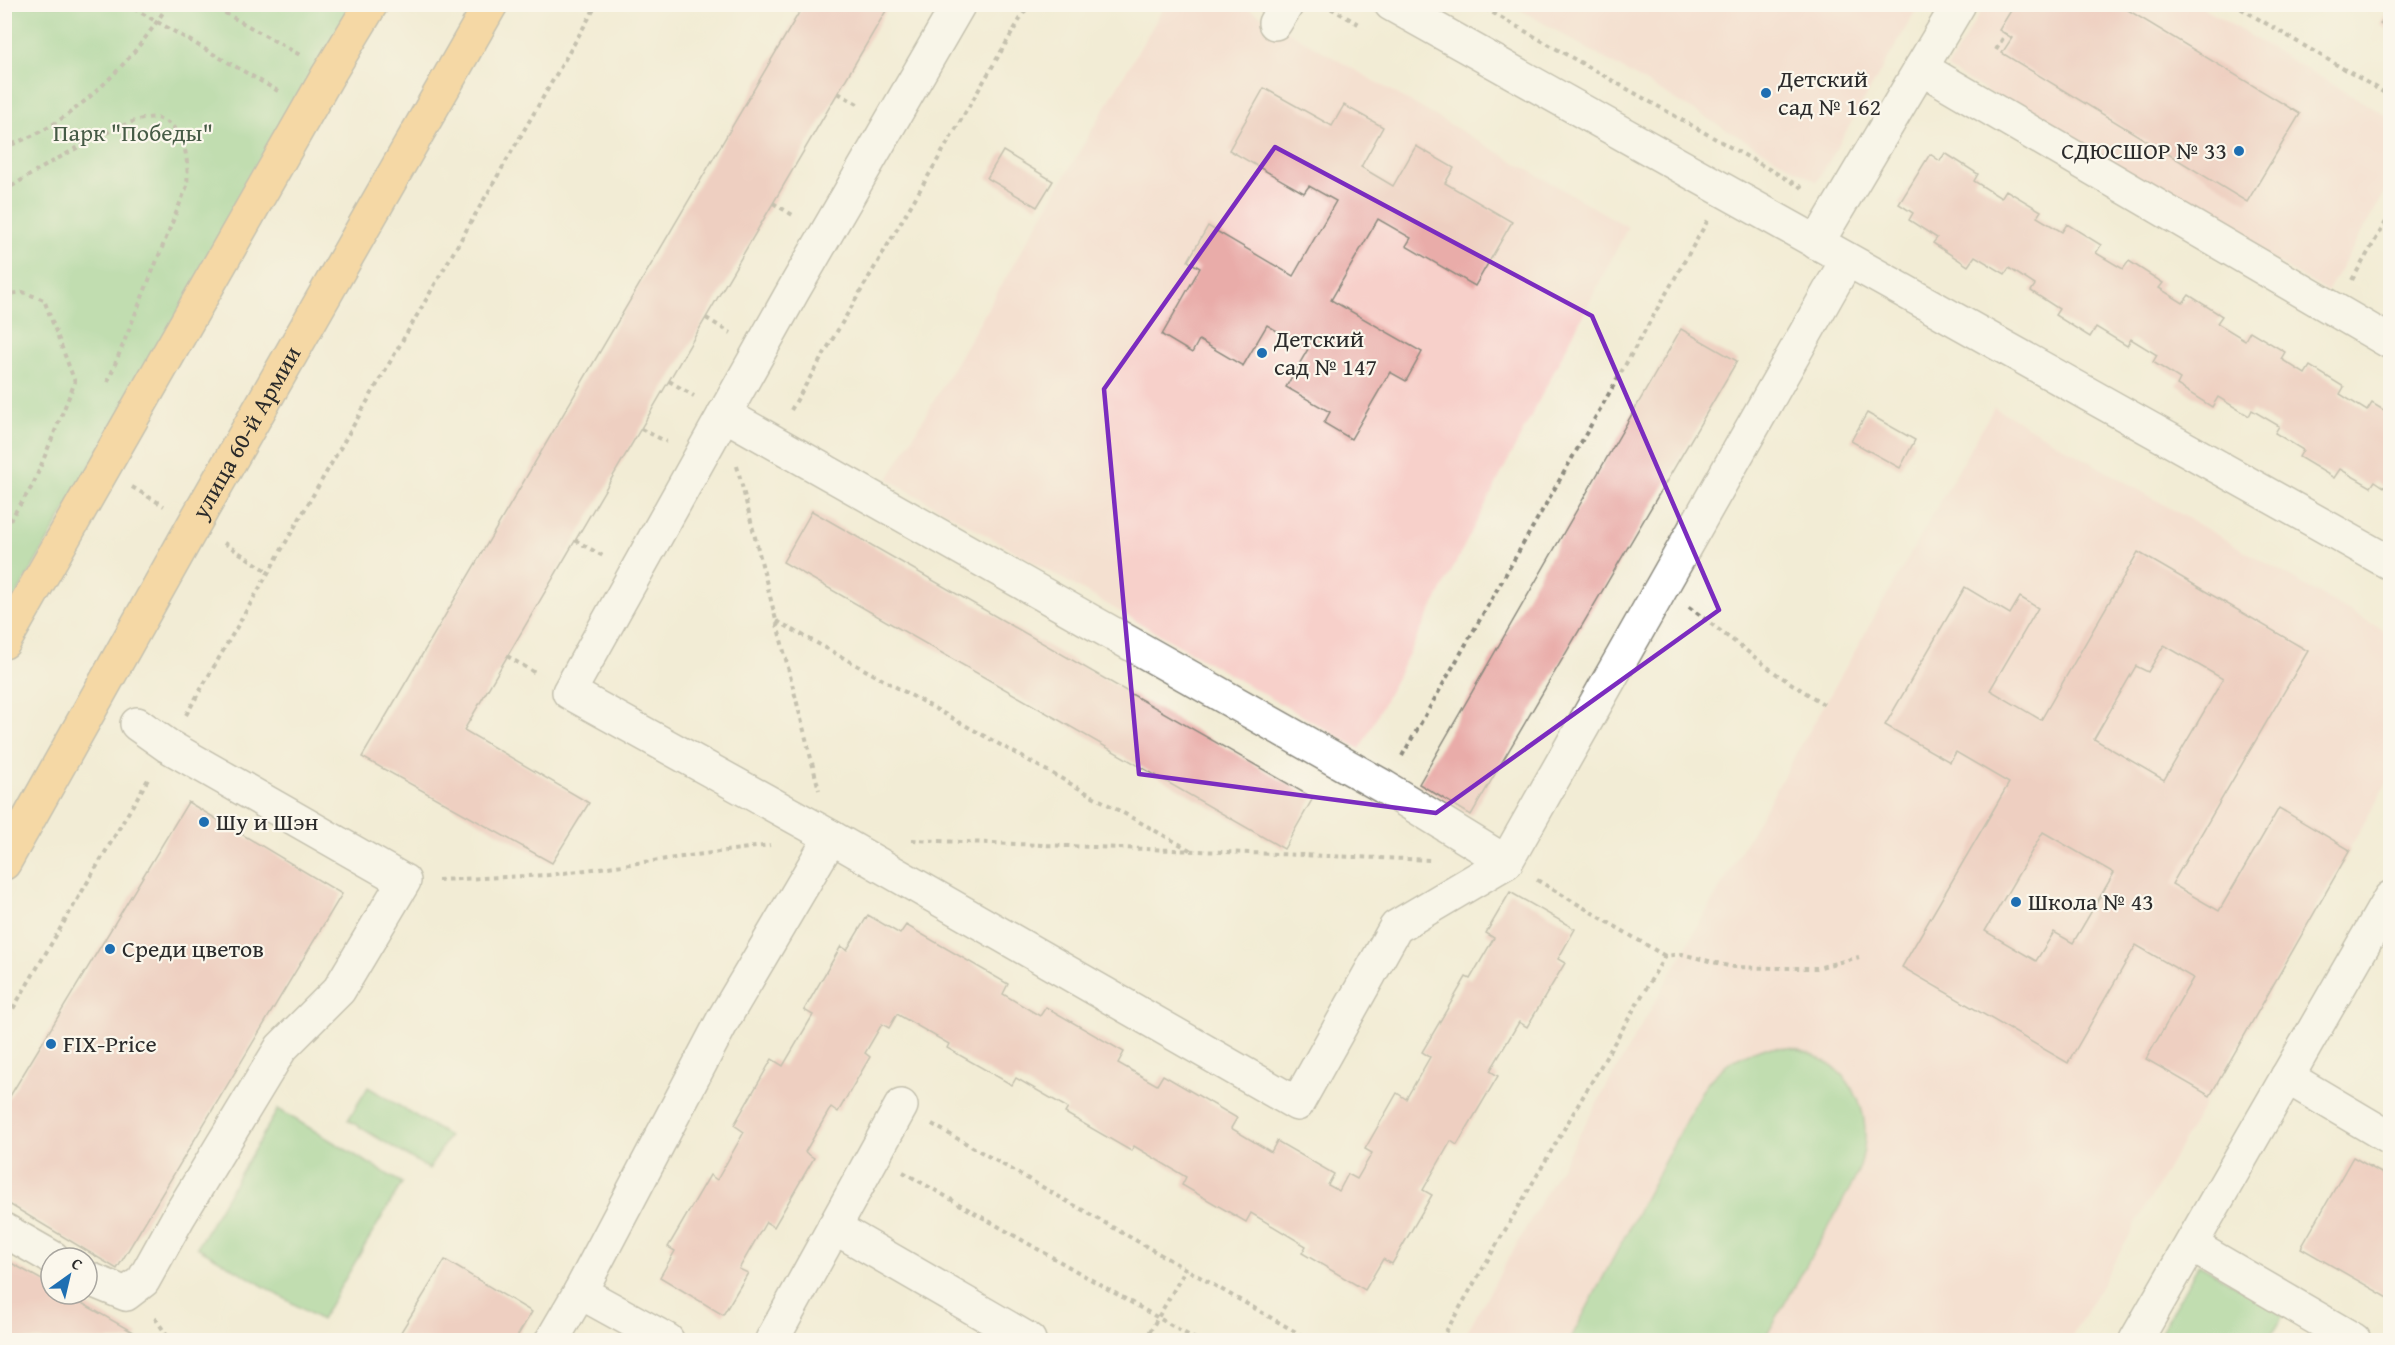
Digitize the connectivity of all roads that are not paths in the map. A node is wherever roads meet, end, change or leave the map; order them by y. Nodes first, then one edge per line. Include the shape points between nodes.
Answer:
1 (371, 4) edge
2 (491, 4) edge
3 (959, 4) edge
4 (1391, 4) edge
5 (1959, 4) edge
6 (1921, 68) junction
7 (1817, 243) junction
8 (1847, 260) junction
9 (2391, 342) edge
10 (724, 414) junction
11 (2391, 563) edge
12 (4, 642) edge
13 (137, 724) dead end
14 (831, 837) junction
15 (1506, 862) junction
16 (4, 863) edge
17 (2391, 898) edge
18 (2287, 1077) junction
19 (901, 1106) road end
20 (2391, 1138) edge
21 (834, 1227) junction
22 (4, 1230) edge
23 (2191, 1245) junction
24 (39, 1250) edge
25 (99, 1283) edge
26 (580, 1292) junction
27 (552, 1341) edge
28 (667, 1341) edge
29 (772, 1341) edge
30 (1029, 1341) edge
31 (2136, 1341) edge
32 (2354, 1341) edge

1 - 12 main road
2 - 16 main road, улица 60-й Армии
3 - 10 lane
4 - 7 lane
5 - 6 lane
6 - 7 lane
6 - 9 lane
7 - 8 lane
8 - 11 lane
8 - 15 lane
10 - 14 lane via 569,692
10 - 15 lane via 1384,787
13 - 25 lane via 168,746 404,881 339,990 281,1048 143,1281 126,1294
14 - 15 lane via 1297,1104 1396,927
14 - 26 lane via 723,1020
17 - 18 lane
18 - 20 lane
18 - 23 lane
19 - 21 lane
21 - 29 lane
21 - 30 lane
22 - 24 lane
23 - 31 lane
23 - 32 lane
26 - 27 lane
26 - 28 lane

